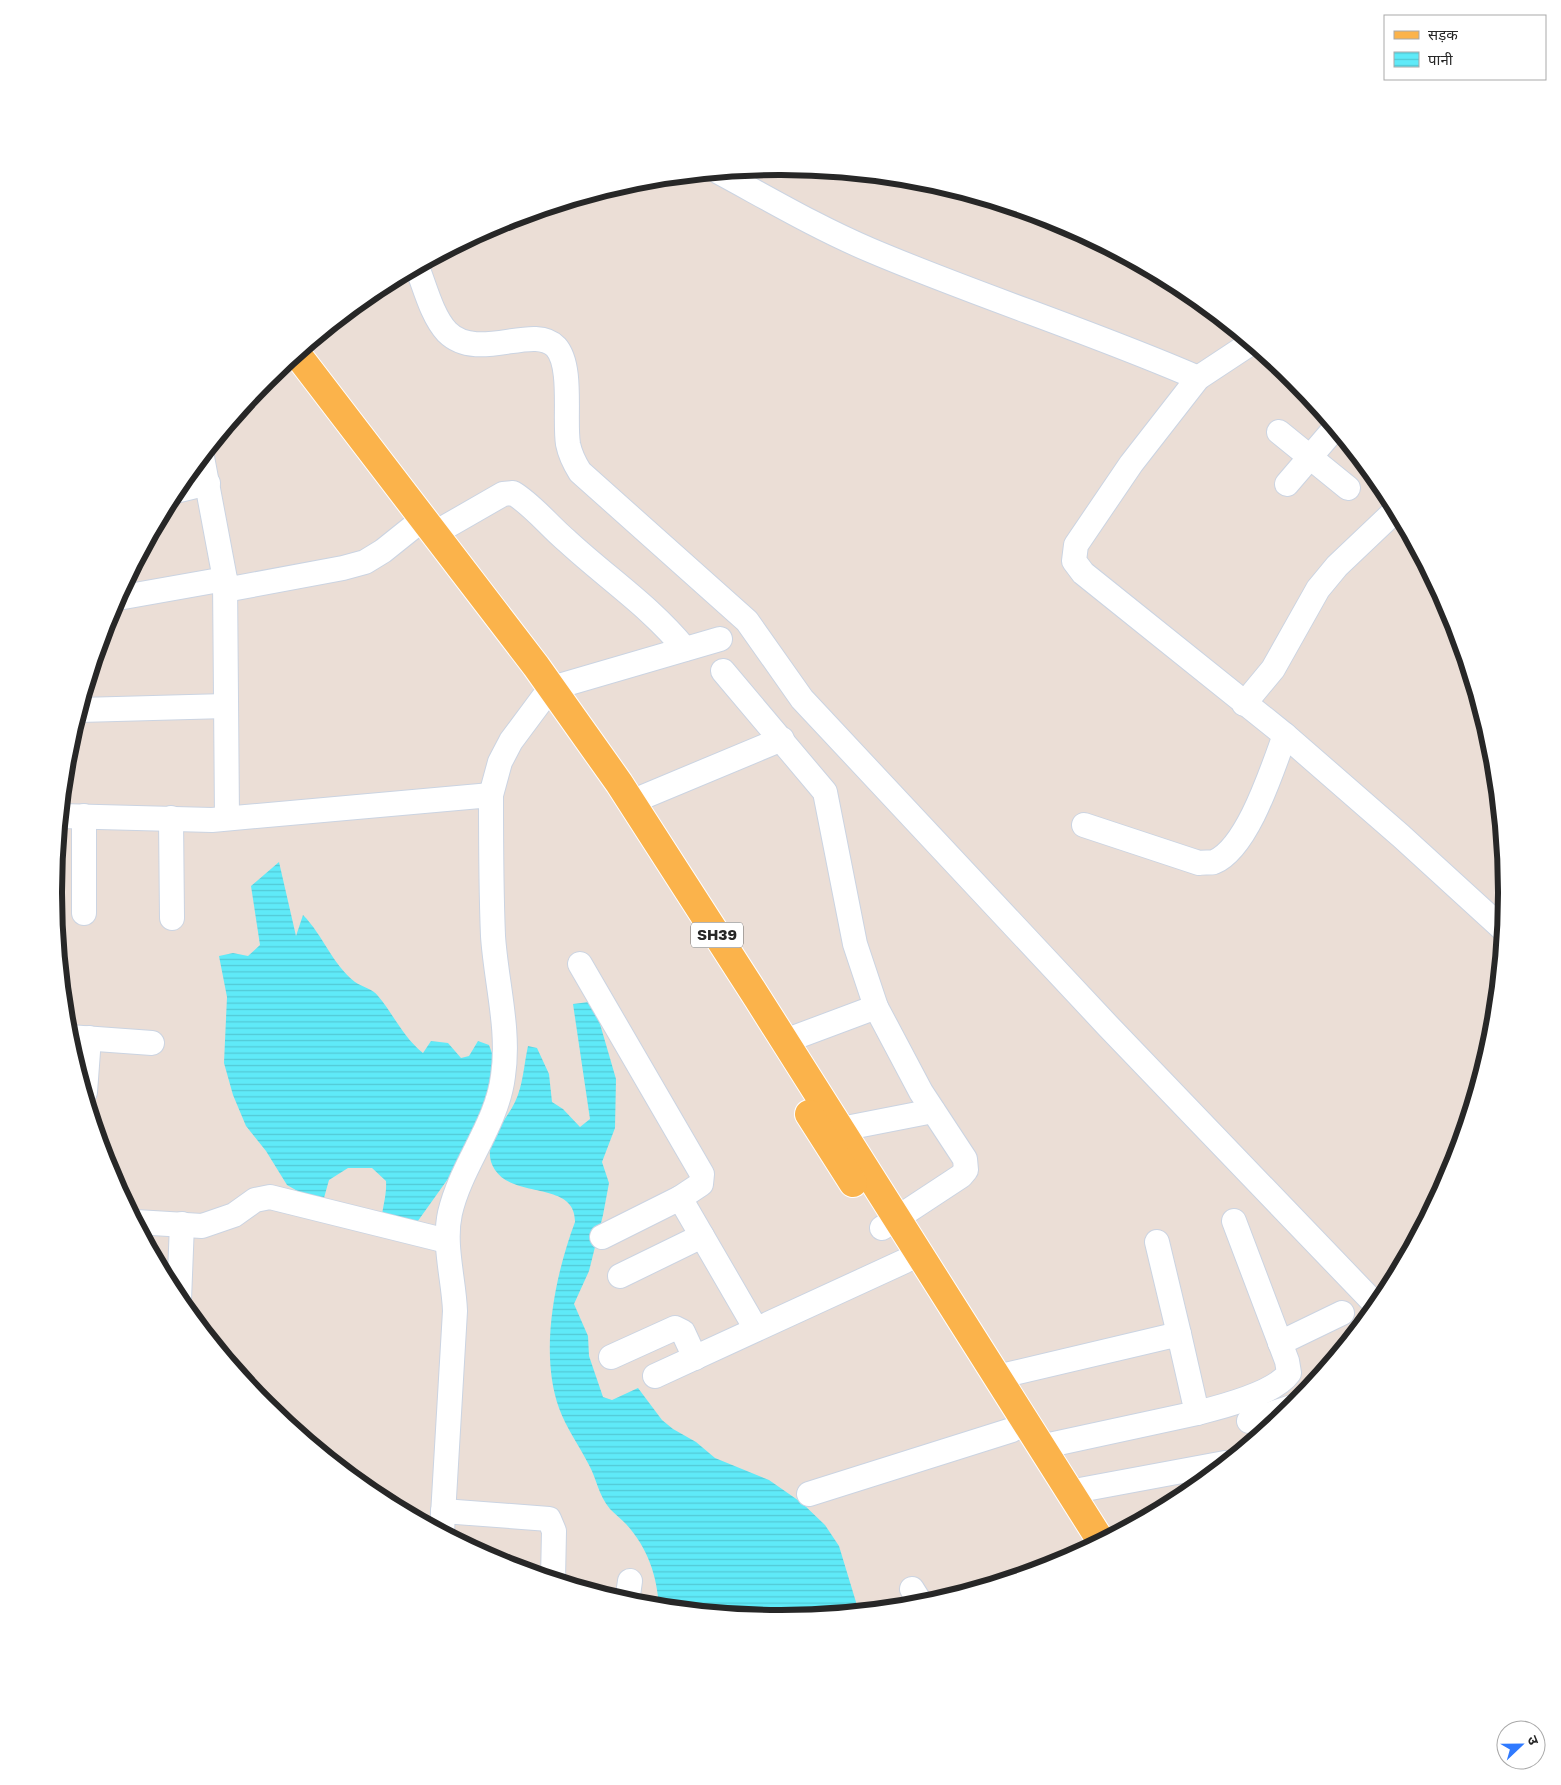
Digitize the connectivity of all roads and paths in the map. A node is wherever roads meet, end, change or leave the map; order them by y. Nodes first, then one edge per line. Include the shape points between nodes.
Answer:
1 (728, 177) edge
2 (420, 273) edge
3 (1246, 346) edge
4 (301, 359) edge
5 (291, 368) edge
6 (1198, 378) junction
7 (1279, 432) dead end
8 (1331, 432) edge
9 (1308, 458) junction
10 (204, 465) edge
11 (208, 483) junction
12 (1287, 484) dead end
13 (188, 488) edge
14 (1348, 488) dead end
15 (1390, 515) edge
16 (424, 530) junction
17 (225, 584) junction
18 (127, 597) edge
19 (720, 639) dead end
20 (685, 649) junction
21 (723, 671) dead end
22 (547, 693) junction
23 (1244, 704) junction
24 (226, 706) junction
25 (86, 710) edge
26 (1285, 735) junction
27 (782, 739) junction
28 (490, 795) junction
29 (632, 802) junction
30 (73, 816) edge
31 (171, 818) junction
32 (227, 818) junction
33 (1084, 825) dead end
34 (84, 913) dead end
35 (172, 918) dead end
36 (1497, 924) edge
37 (580, 964) dead end
38 (876, 1007) junction
39 (79, 1038) edge
40 (785, 1041) junction
41 (152, 1043) dead end
42 (80, 1051) edge
43 (934, 1111) junction
44 (841, 1129) junction
45 (680, 1198) junction
46 (1234, 1221) dead end
47 (143, 1222) edge
48 (890, 1223) junction
49 (182, 1224) junction
50 (702, 1236) junction
51 (602, 1237) dead end
52 (448, 1241) junction
53 (1157, 1242) dead end
54 (905, 1262) junction
55 (620, 1276) dead end
56 (180, 1285) edge
57 (1371, 1300) edge
58 (1342, 1313) dead end
59 (756, 1329) junction
60 (1179, 1334) junction
61 (1280, 1343) junction
62 (611, 1357) dead end
63 (695, 1358) junction
64 (655, 1376) dead end
65 (997, 1377) junction
66 (1197, 1413) junction
67 (1274, 1413) edge
68 (1248, 1420) edge
69 (1012, 1430) junction
70 (1040, 1448) junction
71 (1213, 1465) edge
72 (1069, 1492) junction
73 (809, 1494) dead end
74 (443, 1521) edge
75 (1098, 1536) edge
76 (1082, 1543) edge
77 (553, 1573) edge

1 - 6 street via 868,249 969,291 1129,348
2 - 57 street via 438,319 461,343 472,346 539,340 551,342 557,348 564,364 568,444 580,472 747,621 802,699 1108,1026
3 - 6 street
4 - 16 main road, SH39
5 - 16 main road, SH39
6 - 23 street via 1126,472 1076,545 1074,561 1083,573
7 - 9 street
8 - 9 street
9 - 12 street
9 - 14 street
10 - 11 street
11 - 13 street
11 - 17 street
15 - 23 street via 1337,566 1318,589 1273,669
16 - 17 street via 365,562 343,568
16 - 20 street via 513,492 568,543 649,609
16 - 22 main road, SH39
17 - 18 street
17 - 24 street
19 - 20 street
20 - 22 street
21 - 27 street
22 - 28 street via 511,742 500,762
22 - 29 main road, SH39
22 - 48 main road, SH39
23 - 26 street
24 - 25 street
24 - 32 street
26 - 33 street via 1247,826 1231,848 1214,862 1199,863
26 - 36 street
27 - 29 street
27 - 38 street via 825,792 855,944
28 - 32 street
28 - 52 street via 493,936 505,1041 503,1075 497,1104 450,1214
29 - 40 main road, SH39
30 - 31 street
30 - 34 street
31 - 32 street
31 - 35 street
37 - 45 street via 702,1174 700,1184
38 - 40 street
38 - 43 street
39 - 41 street
39 - 42 street
40 - 44 main road, SH39
43 - 44 street
43 - 48 street via 964,1159 966,1170
44 - 48 main road, SH39
45 - 50 street
45 - 51 street
46 - 61 street
47 - 49 street
48 - 54 main road, SH39
48 - 65 main road, SH39
49 - 52 street via 202,1226 218,1222 256,1200 270,1197
49 - 56 street
50 - 55 street
50 - 59 street
52 - 74 street via 455,1312
53 - 60 street
54 - 59 street
54 - 69 main road, SH39
58 - 61 street
59 - 63 street
60 - 65 street
60 - 66 street
61 - 68 street via 1289,1373
62 - 63 street via 676,1328 683,1332
63 - 64 street
65 - 70 main road, SH39
66 - 68 street
66 - 70 street
67 - 68 street
69 - 73 street
69 - 76 main road, SH39
70 - 72 main road, SH39
71 - 72 street
72 - 75 main road, SH39
74 - 77 street via 549,1519 554,1532

